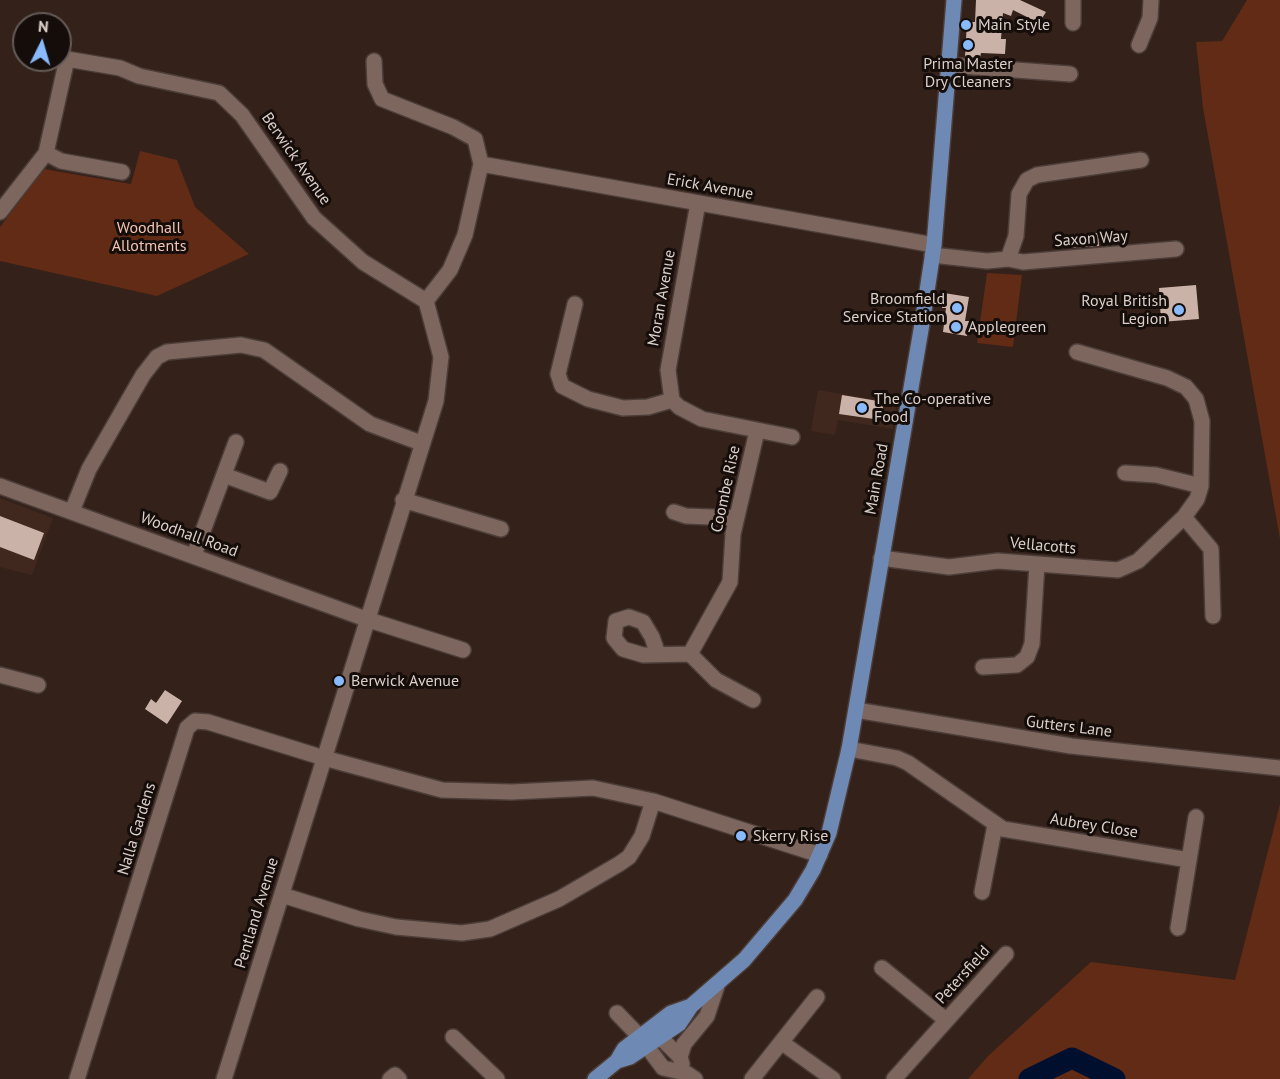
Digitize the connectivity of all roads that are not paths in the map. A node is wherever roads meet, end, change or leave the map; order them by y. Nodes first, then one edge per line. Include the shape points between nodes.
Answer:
1 (954, 0) edge
2 (1073, 0) edge
3 (1151, 0) edge
4 (1073, 23) dead end
5 (1139, 45) dead end
6 (374, 61) dead end
7 (948, 65) junction
8 (1070, 74) dead end
9 (46, 153) junction
10 (1141, 160) dead end
11 (481, 164) junction
12 (122, 172) dead end
13 (698, 203) junction
14 (0, 212) edge
15 (1176, 249) dead end
16 (933, 250) junction
17 (1008, 259) junction
18 (426, 301) junction
19 (575, 304) dead end
20 (1077, 352) dead end
21 (672, 400) junction
22 (757, 430) junction
23 (792, 437) dead end
24 (236, 442) dead end
25 (421, 443) junction
26 (280, 471) dead end
27 (1125, 473) dead end
28 (224, 475) junction
29 (0, 486) edge
30 (1201, 486) junction
31 (403, 500) junction
32 (72, 511) junction
33 (674, 512) dead end
34 (1184, 517) junction
35 (736, 518) junction
36 (501, 529) dead end
37 (194, 555) junction
38 (881, 558) junction
39 (1036, 564) junction
40 (1213, 616) dead end
41 (366, 619) junction
42 (463, 650) dead end
43 (658, 654) dead end
44 (690, 654) junction
45 (983, 667) dead end
46 (0, 675) edge
47 (38, 685) dead end
48 (753, 700) dead end
49 (856, 710) junction
50 (849, 749) junction
51 (324, 758) junction
52 (1280, 768) edge
53 (653, 801) junction
54 (1196, 817) dead end
55 (995, 825) junction
56 (820, 855) junction
57 (1189, 860) junction
58 (982, 892) dead end
59 (282, 895) junction
60 (1178, 928) dead end
61 (1006, 954) dead end
62 (882, 968) dead end
63 (717, 986) junction
64 (817, 997) dead end
65 (616, 1013) dead end
66 (946, 1020) junction
67 (453, 1037) dead end
68 (648, 1041) junction
69 (781, 1042) junction
70 (680, 1057) junction
71 (690, 1076) edge
72 (77, 1079) edge
73 (224, 1079) edge
74 (390, 1079) edge
75 (399, 1079) edge
76 (497, 1079) edge
77 (595, 1079) edge
78 (752, 1079) edge
79 (833, 1079) edge
80 (894, 1079) edge

1 - 7 main road, Main Road
2 - 4 street
3 - 5 street via 1150,18
6 - 11 street via 375,84 381,99 453,126 475,139
7 - 8 street
7 - 16 main road, Main Road
9 - 12 street via 61,161
9 - 14 street, Berwick Avenue
9 - 18 street, Berwick Avenue via 67,59 219,93 242,115 314,218 363,262
10 - 17 street via 1037,175 1027,180 1019,194 1016,236
11 - 13 street, Erick Avenue
11 - 18 street via 465,235 450,270
13 - 16 street, Erick Avenue
13 - 21 street, Moran Avenue via 668,370
15 - 17 street, Saxon Way via 1023,262
16 - 17 street, Erick Avenue via 987,261
16 - 38 main road, Main Road
18 - 25 street via 441,357 436,401
19 - 21 street via 558,374 562,386 588,399 623,408 648,407
20 - 30 street, Vellacotts via 1167,378 1191,392 1202,421
21 - 22 street via 702,418
22 - 23 street
22 - 35 street, Coombe Rise
24 - 28 street
25 - 31 street
25 - 32 street via 370,424 264,350 240,345 167,352 157,357 142,375 89,469
26 - 28 street via 270,492
27 - 30 street via 1156,475
28 - 37 street
29 - 32 street, Woodhall Road
30 - 34 street, Vellacotts
31 - 36 street
31 - 41 street
32 - 37 street, Woodhall Road
33 - 35 street
34 - 39 street, Vellacotts via 1138,561 1118,570
34 - 40 street via 1210,549
35 - 44 street, Coombe Rise via 730,582
37 - 41 street, Woodhall Road
38 - 39 street, Vellacotts via 949,567 998,561
38 - 49 main road, Main Road
39 - 45 street via 1028,657 1010,666
41 - 42 street, Woodhall Road
41 - 51 street
43 - 44 street
44 - 48 street via 716,680
46 - 47 street
49 - 50 main road, Main Road
49 - 52 street, Gutters Lane via 1049,743
50 - 55 street, Aubrey Close via 908,763
50 - 56 main road, Main Road via 837,810
51 - 53 street via 442,790 593,788
51 - 59 street, Pentland Avenue
51 - 72 street, Nalla Gardens via 208,722 191,723
53 - 56 street
53 - 59 street via 636,848 619,864 559,899 490,928 462,933 396,927
54 - 57 street
55 - 57 street, Aubrey Close
55 - 58 street
56 - 63 main road, Main Road via 781,919
57 - 60 street
59 - 73 street, Pentland Avenue
61 - 66 street, Petersfield
62 - 66 street, Petersfield
63 - 68 main road, Main Road via 691,1006 679,1024
63 - 70 street via 707,1016 684,1044
64 - 69 street
65 - 68 street
66 - 80 street, Petersfield
67 - 76 street
68 - 70 street
68 - 71 street via 663,1068
68 - 77 main road, Main Road
69 - 78 street
69 - 79 street
70 - 71 street
74 - 75 street via 395,1075

